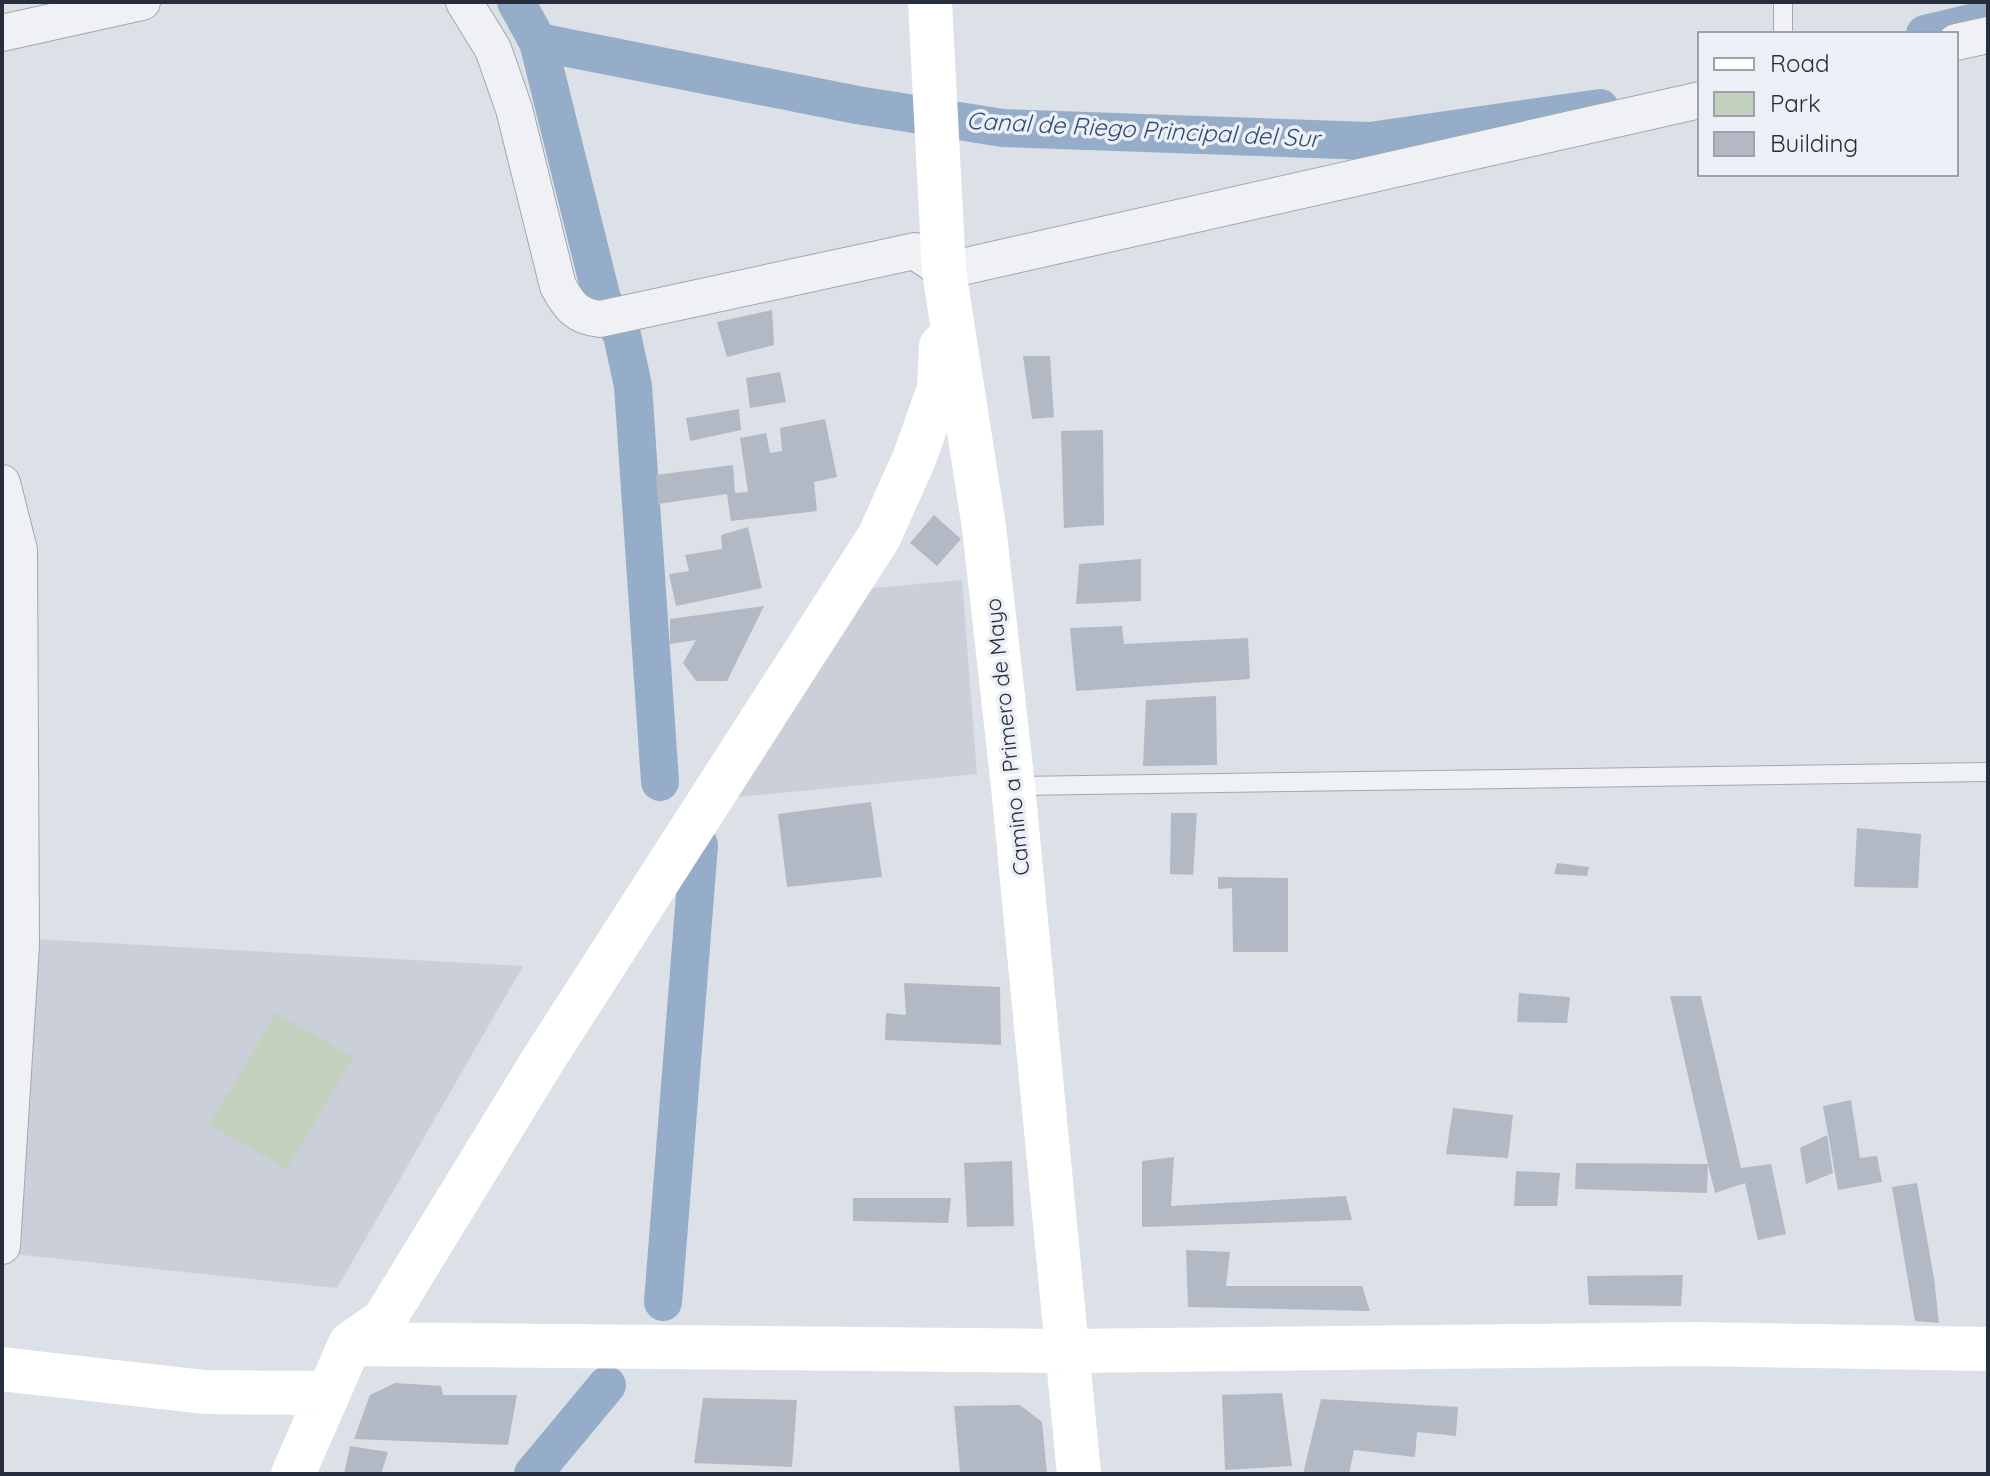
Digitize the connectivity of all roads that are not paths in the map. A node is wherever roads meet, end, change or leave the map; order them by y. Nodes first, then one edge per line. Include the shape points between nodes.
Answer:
1 (142, 2) edge
2 (464, 2) edge
3 (930, 2) edge
4 (1783, 2) edge
5 (1783, 32) edge
6 (2, 33) edge
7 (1988, 35) edge
8 (1958, 42) edge
9 (1698, 100) edge
10 (944, 271) junction
11 (2, 483) edge
12 (1988, 772) edge
13 (1013, 786) junction
14 (2, 1246) edge
15 (350, 1344) junction
16 (1988, 1349) edge
17 (1068, 1351) junction
18 (2, 1369) edge
19 (328, 1393) junction
20 (293, 1474) edge
21 (1079, 1474) edge

1 - 6 street
2 - 10 street via 493,49 514,109 558,286 569,307 582,317 611,317 915,251
3 - 10 street, Camino a Primero de Mayo
4 - 5 lane
7 - 8 street
9 - 10 street
10 - 13 street, Camino a Primero de Mayo via 984,527
10 - 15 street via 939,389 879,537 543,1060 384,1320
11 - 14 street via 19,550 21,945
12 - 13 lane
13 - 17 street, Camino a Primero de Mayo
15 - 17 street
15 - 19 street
16 - 17 street via 1694,1344
17 - 21 street, Camino a Primero de Mayo
18 - 19 street via 204,1392
19 - 20 street

